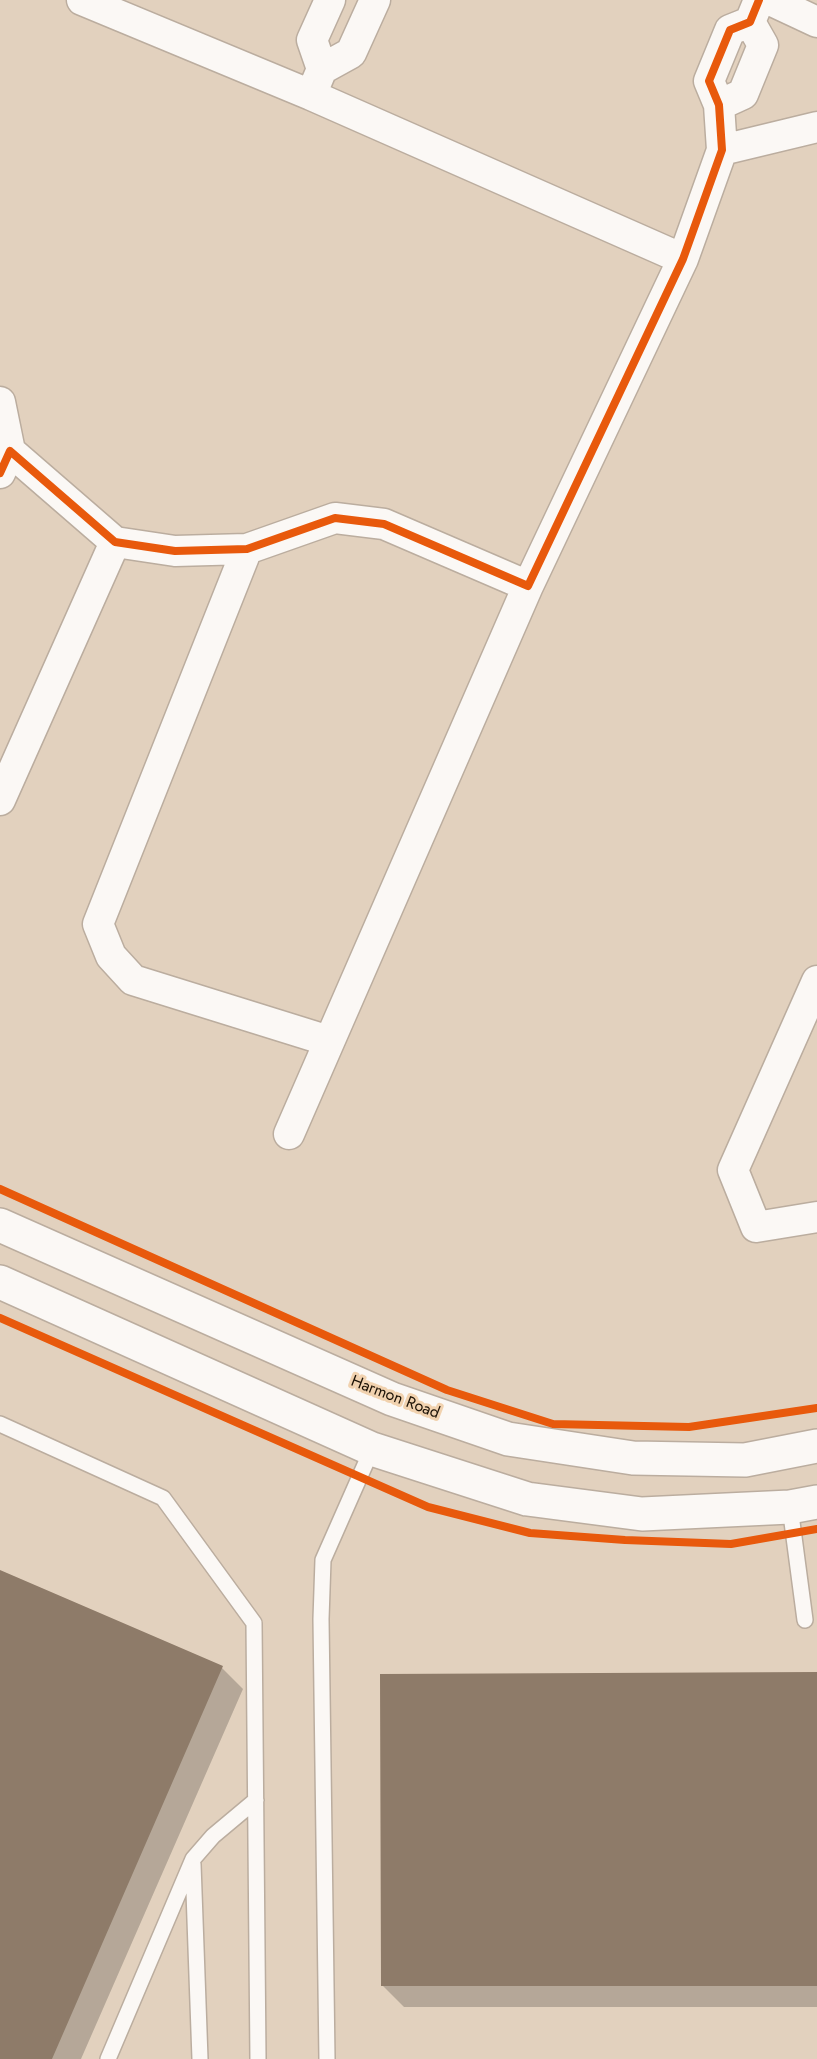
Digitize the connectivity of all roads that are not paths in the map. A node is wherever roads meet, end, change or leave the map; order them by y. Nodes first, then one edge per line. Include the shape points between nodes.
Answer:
1 (81, 0) edge
2 (330, 0) edge
3 (375, 0) edge
4 (770, 0) edge
5 (755, 11) edge
6 (817, 22) edge
7 (316, 82) junction
8 (817, 127) edge
9 (722, 150) junction
10 (683, 259) junction
11 (0, 402) edge
12 (5, 462) edge
13 (114, 542) junction
14 (247, 549) junction
15 (528, 586) junction
16 (0, 800) edge
17 (817, 981) edge
18 (329, 1041) junction
19 (289, 1134) dead end
20 (817, 1216) edge
21 (0, 1225) edge
22 (0, 1282) edge
23 (0, 1424) edge
24 (817, 1446) edge
25 (372, 1449) junction
26 (804, 1504) edge
27 (805, 1620) dead end
28 (255, 1800) junction
29 (193, 1859) junction
30 (108, 2059) edge
31 (200, 2059) edge
32 (258, 2059) edge
33 (327, 2059) edge

1 - 7 street
2 - 7 street via 312,40
3 - 7 street via 351,54
4 - 6 street
5 - 9 street via 730,30 709,81 719,105
7 - 10 street
8 - 9 street
9 - 10 street
10 - 15 street
11 - 12 street
12 - 13 street
13 - 14 street via 174,550
13 - 16 street
14 - 15 street via 335,518 384,524
14 - 18 street via 98,924 111,956 133,980
15 - 18 street
17 - 20 street via 733,1170 756,1227
18 - 19 street
21 - 24 street, Harmon Road via 392,1399 508,1439 644,1458 745,1460
22 - 25 street
23 - 28 lane via 163,1498 254,1623
25 - 26 street via 526,1499 642,1514
25 - 33 lane via 323,1560
26 - 27 lane
28 - 29 lane
28 - 32 lane
29 - 30 lane
29 - 31 lane

